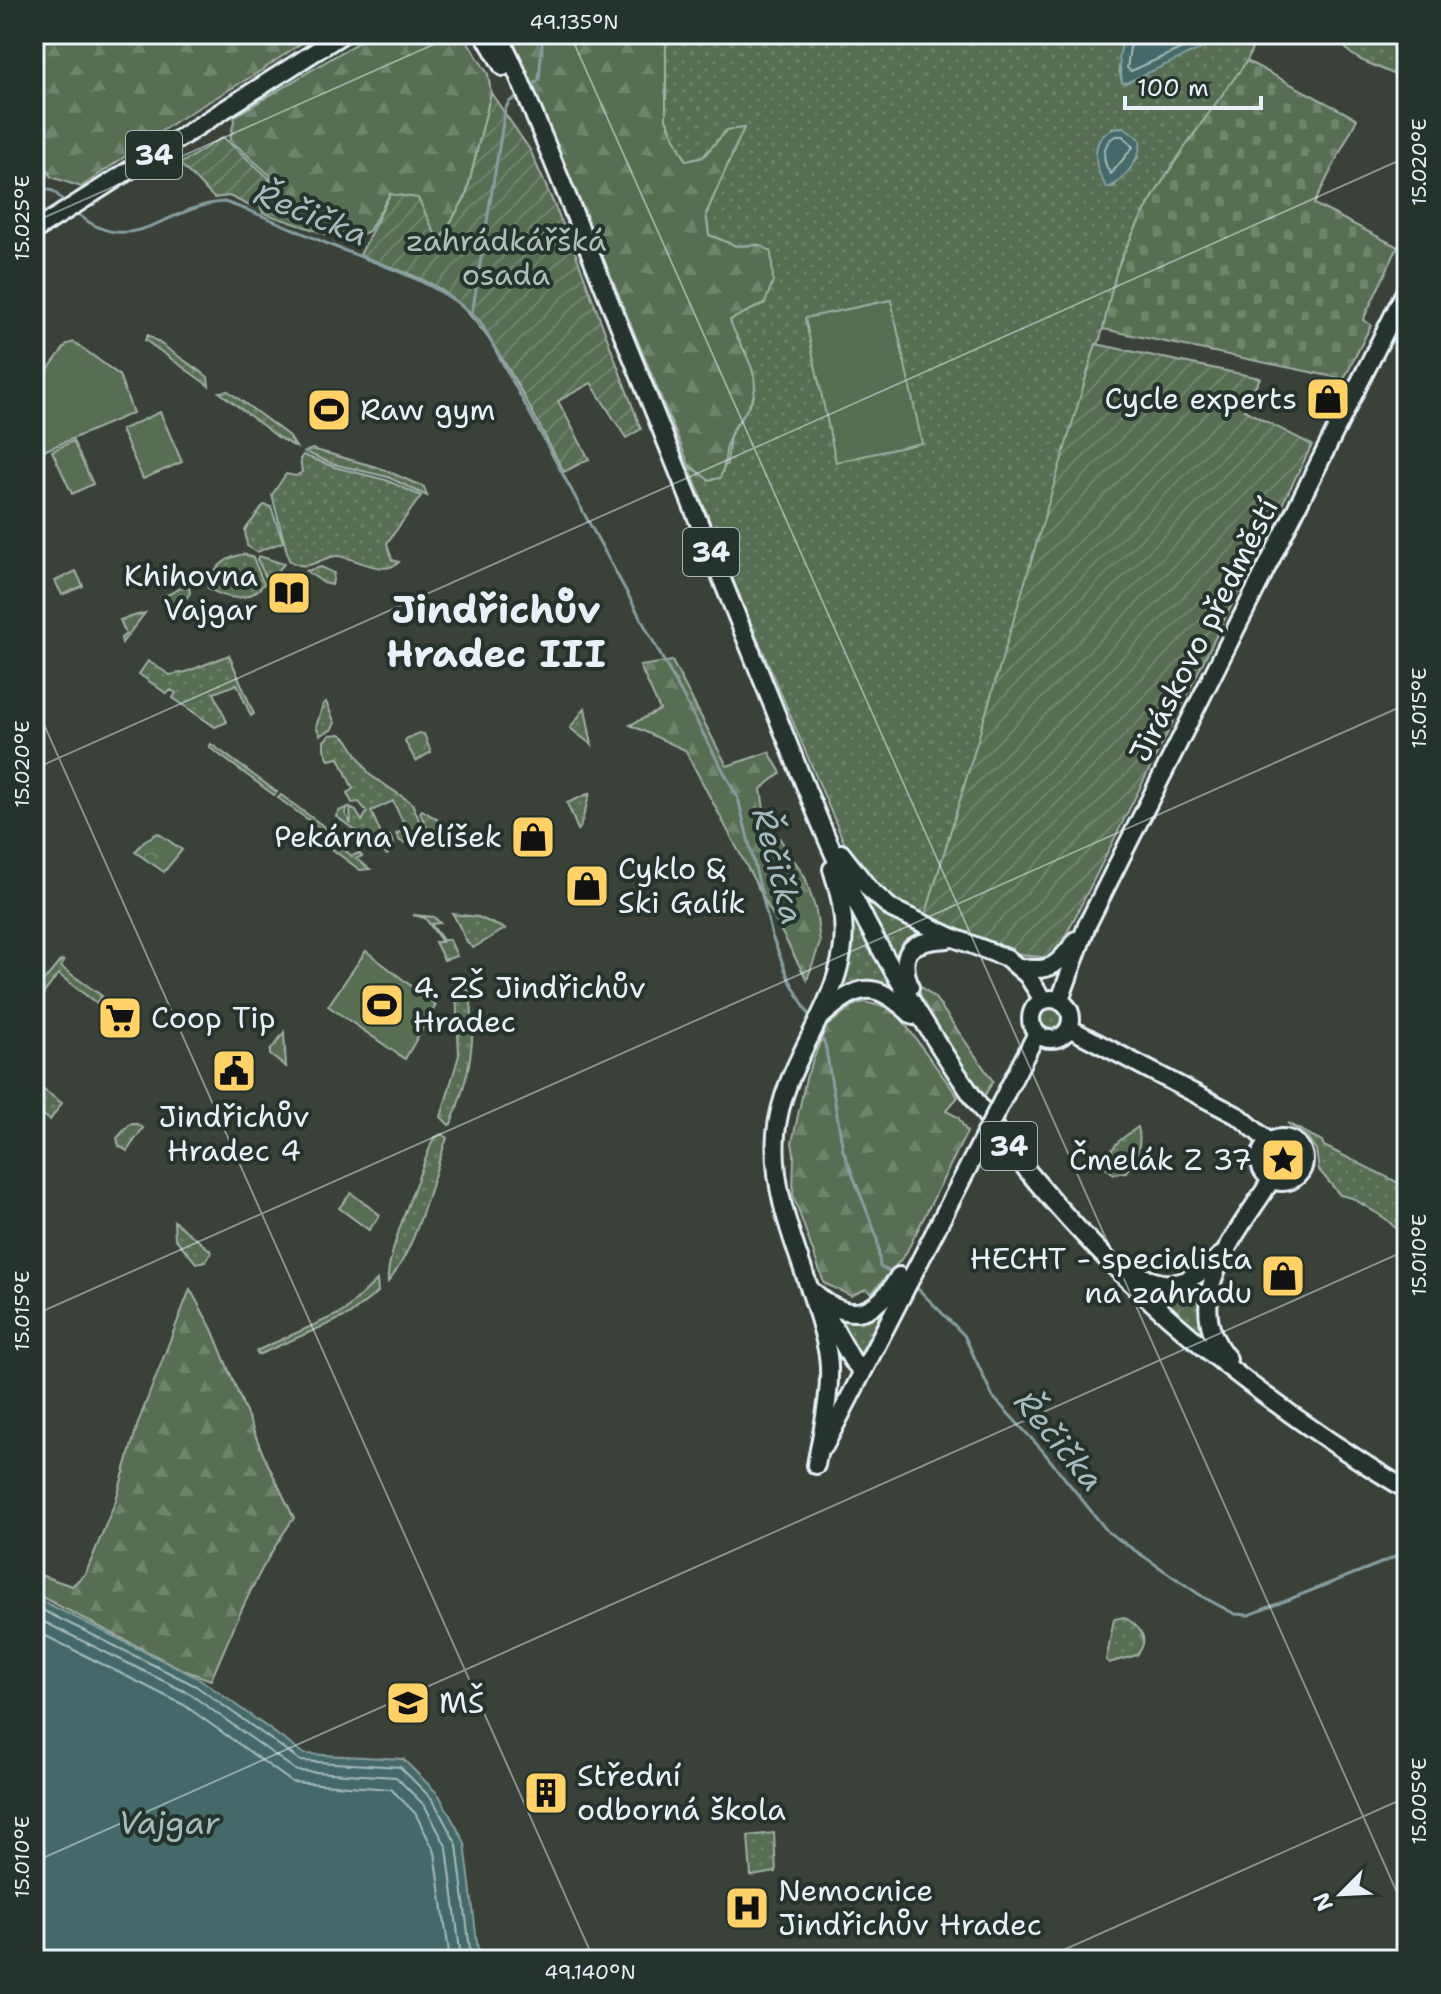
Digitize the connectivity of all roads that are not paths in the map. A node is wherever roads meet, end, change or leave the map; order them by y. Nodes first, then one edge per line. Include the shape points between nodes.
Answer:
1 (343, 34) edge
2 (355, 34) edge
3 (484, 34) edge
4 (498, 34) edge
5 (324, 46) junction
6 (522, 87) junction
7 (34, 231) edge
8 (1407, 288) edge
9 (823, 829) junction
10 (1087, 925) junction
11 (954, 938) junction
12 (1019, 967) junction
13 (1051, 1000) junction
14 (918, 1011) junction
15 (818, 1020) junction
16 (1069, 1028) junction
17 (930, 1033) junction
18 (1037, 1033) junction
19 (1269, 1142) junction
20 (1271, 1180) junction
21 (955, 1191) junction
22 (1100, 1250) junction
23 (1225, 1253) junction
24 (811, 1286) junction
25 (828, 1353) junction
26 (862, 1371) junction
27 (1253, 1387) junction
28 (1407, 1490) edge

1 - 5 main road, 34
2 - 5 main road, 34
3 - 6 main road, 34 via 507,75
4 - 6 main road, 34
5 - 7 main road, 34
6 - 9 main road, 34
8 - 10 main road, Jiráskovo předměstí
9 - 11 main road via 883,902
9 - 14 main road, 34 via 877,943
9 - 15 main road via 844,939
10 - 12 main road via 1050,967
10 - 13 main road, Jiráskovo předměstí
11 - 12 main road
11 - 14 main road via 921,941 907,952 905,974
12 - 13 main road
13 - 16 main road via 1069,1009
13 - 18 main road via 1035,1007 1031,1018
14 - 17 main road, 34
15 - 17 main road via 846,995 870,989 901,1004
15 - 24 main road via 788,1077 776,1134 782,1205
16 - 18 main road via 1054,1039
16 - 19 main road via 1240,1117
17 - 22 main road, 34 via 1027,1170
18 - 21 main road, bridge
19 - 20 main road via 1260,1160
19 - 20 main road via 1289,1138 1301,1147 1305,1161 1295,1179
20 - 23 main road
21 - 24 main road via 892,1289 875,1305 852,1313 825,1302
21 - 26 main road
22 - 23 main road via 1142,1277 1170,1284 1194,1278
22 - 27 main road, 34
23 - 27 main road via 1211,1284 1207,1319 1221,1350
24 - 25 main road
24 - 26 main road
25 - 26 main road via 842,1365
25 - 26 main road via 816,1465
27 - 28 main road, 34

